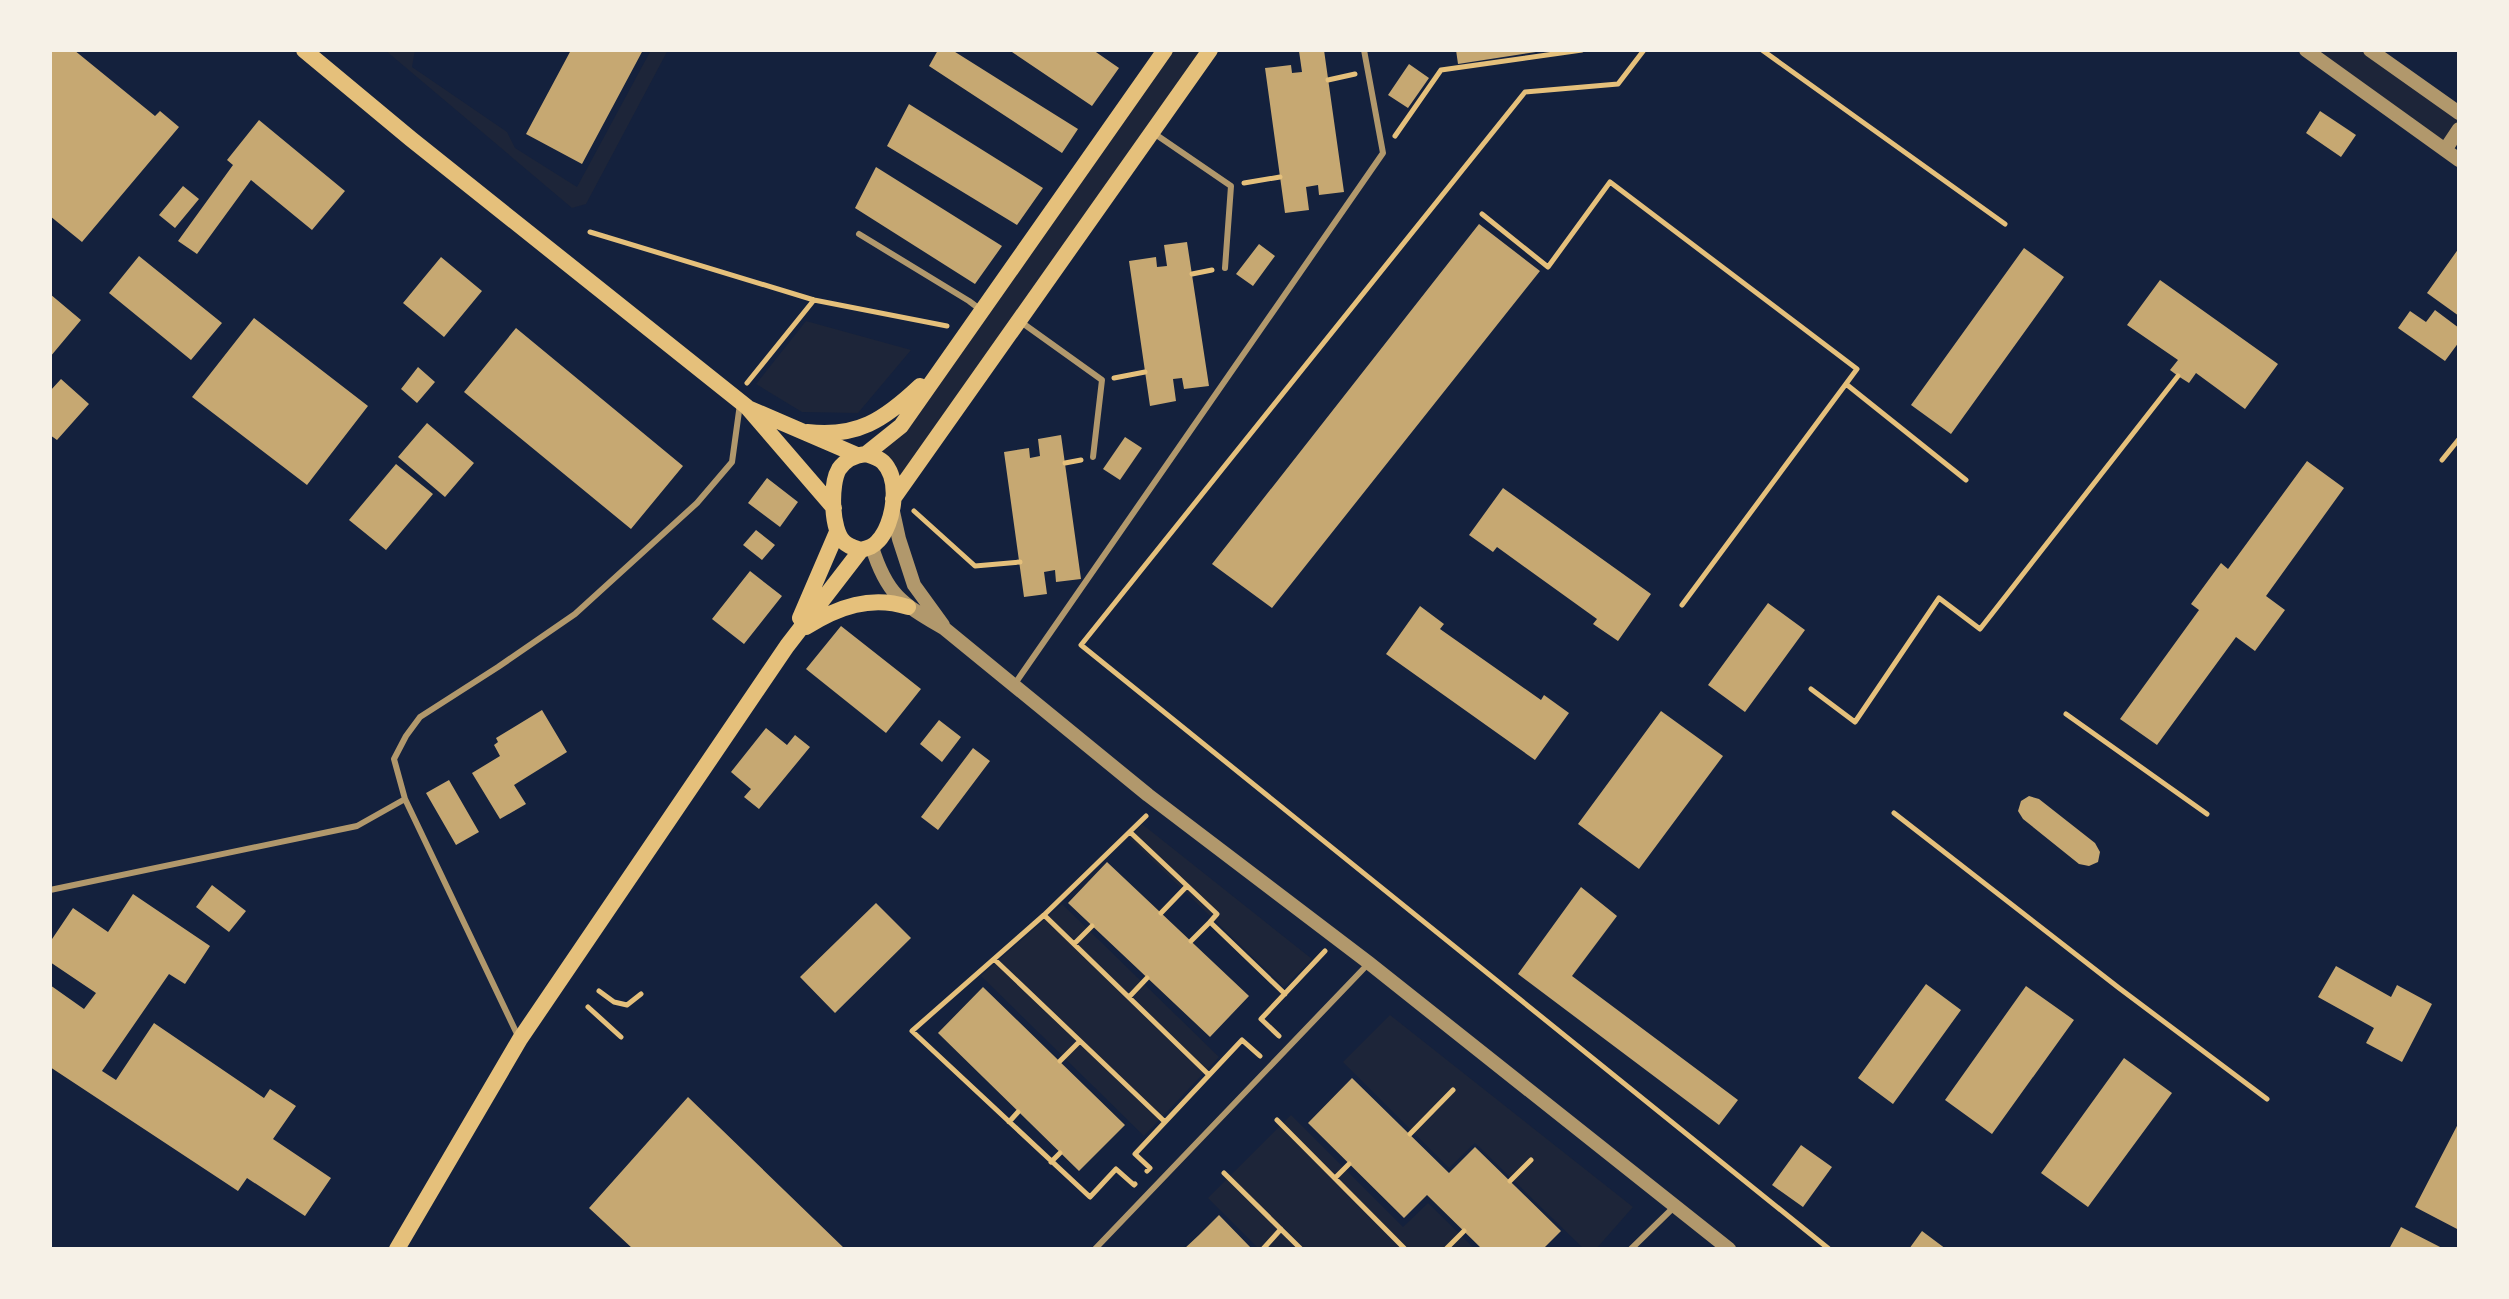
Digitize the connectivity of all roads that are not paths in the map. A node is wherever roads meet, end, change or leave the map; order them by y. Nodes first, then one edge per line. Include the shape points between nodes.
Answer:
1 (304, 50) edge
2 (1165, 50) edge
3 (1210, 50) edge
4 (1364, 50) edge
5 (2306, 50) edge
6 (2370, 50) edge
7 (2459, 113) edge
8 (2459, 129) edge
9 (1152, 132) junction
10 (2445, 150) junction
11 (2459, 160) edge
12 (859, 234) dead end
13 (1225, 268) dead end
14 (981, 310) junction
15 (1018, 320) junction
16 (947, 360) junction
17 (744, 398) junction
18 (807, 432) junction
19 (861, 454) junction
20 (1093, 457) dead end
21 (893, 503) junction
22 (834, 508) junction
23 (837, 532) junction
24 (867, 548) junction
25 (908, 607) junction
26 (945, 629) junction
27 (798, 632) junction
28 (787, 646) junction
29 (1014, 685) junction
30 (405, 799) junction
31 (50, 890) edge
32 (1369, 963) junction
33 (520, 1039) junction
34 (1676, 1205) junction
35 (397, 1249) edge
36 (1095, 1249) edge
37 (1631, 1249) edge
38 (1729, 1249) edge

1 - 17 main road
2 - 14 main road
3 - 9 main road
4 - 29 lane via 1383,153
5 - 10 street
6 - 7 street
8 - 10 street
9 - 13 lane via 1231,186
9 - 15 main road
10 - 11 street
12 - 14 lane
14 - 16 main road
15 - 20 lane via 1102,380
15 - 21 main road
16 - 18 main road via 893,412 868,426
16 - 19 main road via 901,426
17 - 18 main road
17 - 22 main road
17 - 30 lane via 732,462 697,503 575,614 420,717 394,759
18 - 19 main road
19 - 21 main road via 881,459 888,468
19 - 22 main road via 838,470
21 - 24 main road via 881,539
21 - 26 street via 914,585
22 - 23 main road
23 - 24 main road via 850,547
23 - 28 main road
24 - 25 street via 891,590
24 - 27 main road
25 - 26 street
25 - 27 main road via 876,601 849,605
26 - 29 street
27 - 28 main road
28 - 33 main road
29 - 32 street
30 - 31 lane via 357,826
30 - 33 lane
32 - 34 street
32 - 36 lane
33 - 35 main road
34 - 37 lane
34 - 38 street

